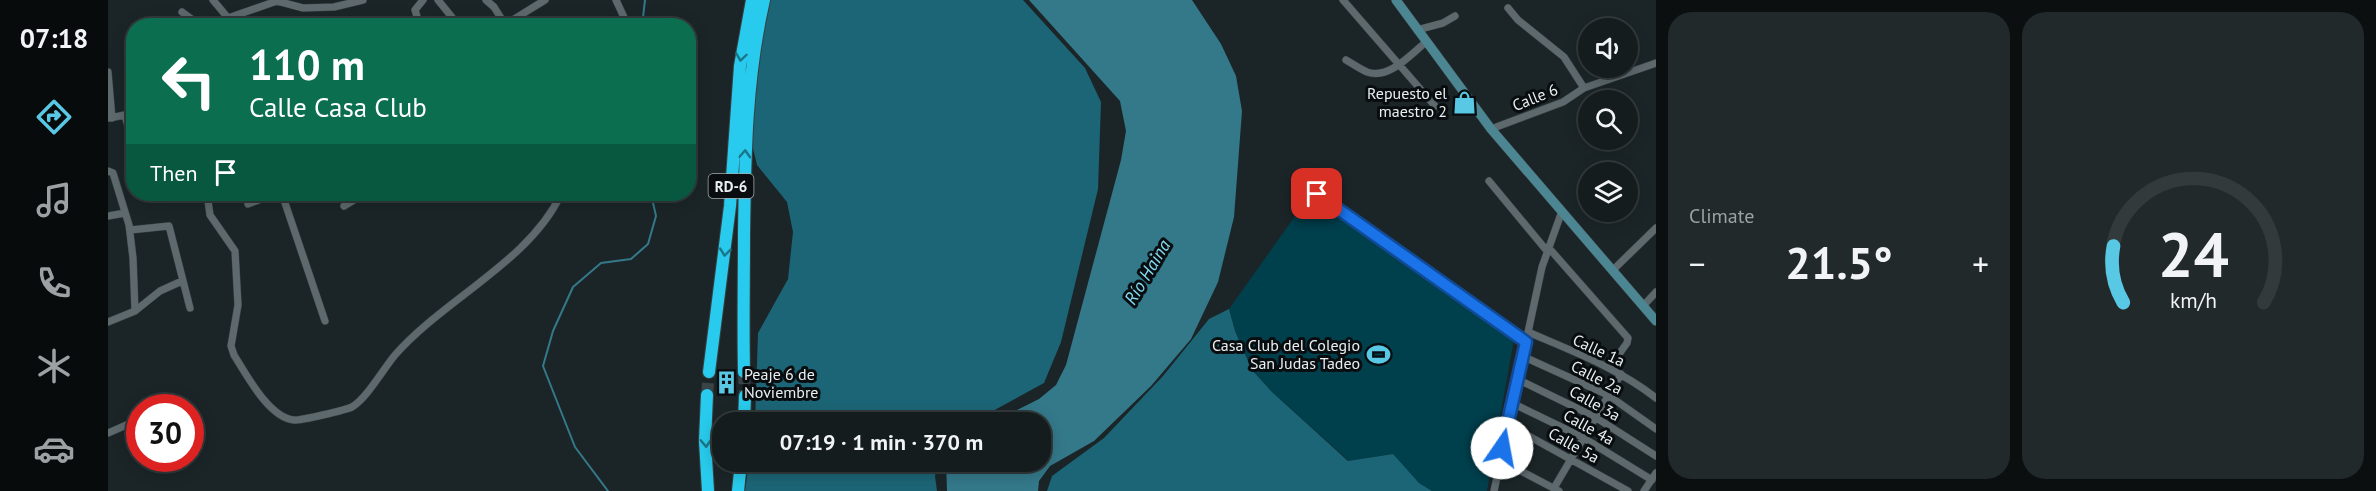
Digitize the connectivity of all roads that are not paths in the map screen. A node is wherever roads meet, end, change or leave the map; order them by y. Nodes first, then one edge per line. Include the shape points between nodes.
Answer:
1 (213, 0) edge
2 (277, 0) edge
3 (363, 0) edge
4 (423, 0) edge
5 (438, 0) edge
6 (486, 0) edge
7 (616, 0) edge
8 (752, 0) edge
9 (764, 0) edge
10 (1343, 0) edge
11 (1396, 0) edge
12 (543, 1) edge
13 (1508, 8) dead end
14 (182, 12) dead end
15 (1455, 16) dead end
16 (190, 18) edge
17 (224, 18) edge
18 (235, 18) edge
19 (418, 18) edge
20 (453, 18) edge
21 (500, 18) edge
22 (516, 18) edge
23 (624, 18) edge
24 (1417, 30) junction
25 (1426, 42) junction
26 (1346, 60) dead end
27 (1656, 63) edge
28 (1398, 66) junction
29 (108, 72) edge
30 (1584, 88) junction
31 (1435, 106) dead end
32 (126, 115) edge
33 (110, 118) edge
34 (1491, 129) junction
35 (108, 171) edge
36 (1489, 181) dead end
37 (1317, 194) dead end
38 (208, 201) edge
39 (256, 201) edge
40 (284, 201) edge
41 (352, 201) edge
42 (558, 201) edge
43 (248, 204) dead end
44 (344, 206) dead end
45 (1562, 211) junction
46 (126, 213) junction
47 (108, 216) edge
48 (1656, 228) edge
49 (130, 230) junction
50 (1547, 249) junction
51 (1613, 270) junction
52 (182, 281) junction
53 (1656, 292) edge
54 (1644, 305) junction
55 (190, 308) dead end
56 (135, 311) junction
57 (325, 321) dead end
58 (1656, 321) edge
59 (108, 322) edge
60 (1528, 332) junction
61 (1526, 342) junction
62 (1522, 356) junction
63 (1609, 368) junction
64 (709, 372) tunnel mouth
65 (744, 372) tunnel mouth
66 (1621, 374) junction
67 (1518, 379) junction
68 (707, 395) tunnel mouth
69 (1608, 395) junction
70 (745, 396) tunnel mouth
71 (1656, 398) edge
72 (1512, 403) junction
73 (744, 412) edge
74 (1595, 417) junction
75 (1508, 424) junction
76 (126, 425) edge
77 (1656, 429) edge
78 (108, 433) edge
79 (1582, 437) junction
80 (1656, 456) edge
81 (1570, 458) junction
82 (1500, 460) junction
83 (740, 472) edge
84 (1656, 473) edge
85 (1652, 480) junction
86 (1494, 488) edge
87 (1556, 489) edge
88 (708, 491) edge
89 (738, 491) edge
90 (1503, 491) edge
91 (1628, 491) edge
92 (1644, 491) edge

1 - 17 street
2 - 3 street via 303,8 334,7
2 - 18 street
4 - 19 street via 415,10
5 - 20 street
6 - 21 street
7 - 23 street
8 -> 64 highway, RD-6 via 740,66 730,206
65 -> 9 highway, RD-6 via 747,108
10 - 28 street
11 - 24 street
12 - 22 street
13 - 30 street via 1564,57
14 - 16 street
15 - 24 street
24 - 25 street
25 - 28 street
25 - 34 street
26 - 28 street via 1376,74
27 - 30 street, Calle 6
28 - 31 street
29 - 33 street
30 - 34 street, Calle 6 via 1563,102
32 - 33 street
34 - 45 street
35 - 46 street via 113,173
36 - 50 street
37 - 61 street
38 - 42 street via 210,215 236,257 238,305 231,346 234,355 270,406 297,421 351,407 396,355 457,299 513,256
39 - 43 street
40 - 57 street
41 - 44 street
45 - 50 street
45 - 51 street
46 - 47 street
46 - 49 street
48 - 51 street
49 - 52 street via 169,226
49 - 56 street
50 - 60 street
50 - 63 street via 1628,338
51 - 54 street
52 - 55 street
52 - 56 street via 160,291
53 - 54 street
54 - 58 street
56 - 59 street
60 - 61 street
60 - 63 street, Calle 1a
61 - 62 street
62 - 67 street
62 - 69 street, Calle 2a
63 - 66 street, Calle 1a
66 - 69 street
66 - 71 street, Calle 1a
67 - 72 street
67 - 74 street, Calle 3a
68 -> 88 highway
69 - 74 street
69 - 77 street, Calle 2a
70 - 73 highway
72 - 75 street
72 - 79 street, Calle 4a
74 - 79 street
74 - 80 street, Calle 3a
75 - 81 street, Calle 5a
75 - 82 street
76 - 78 street
79 - 81 street
79 - 85 street, Calle 4a
81 - 87 street
81 - 91 street, Calle 5a
82 - 86 street
82 - 87 street
83 - 89 highway
84 - 85 street
85 - 92 street
86 - 90 street

